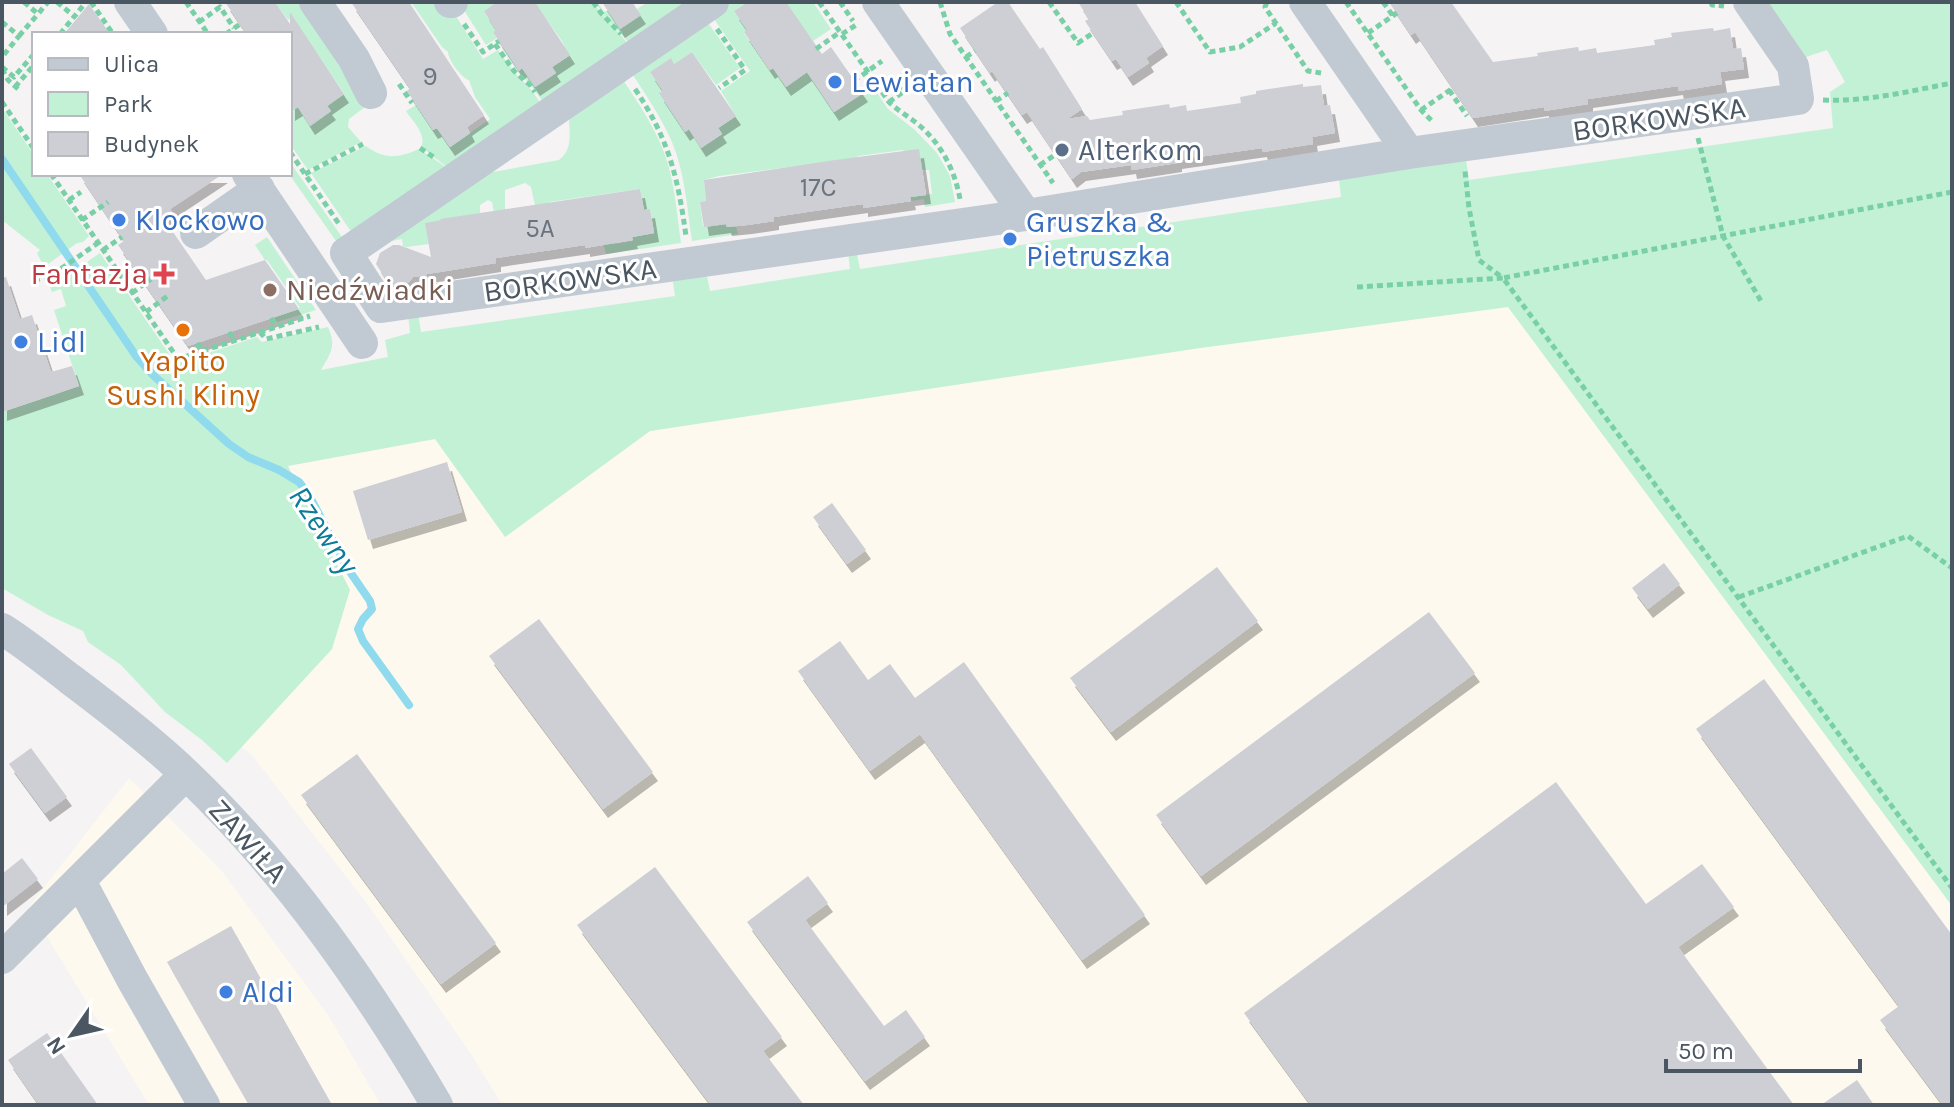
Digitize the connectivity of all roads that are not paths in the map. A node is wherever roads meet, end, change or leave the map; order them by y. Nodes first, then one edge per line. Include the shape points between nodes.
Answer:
1 (130, 2) edge
2 (315, 2) edge
3 (1305, 2) edge
4 (1737, 4) edge
5 (708, 5) edge
6 (867, 13) edge
7 (151, 32) edge
8 (371, 93) dead end
9 (1409, 153) junction
10 (253, 182) edge
11 (1026, 215) junction
12 (196, 233) dead end
13 (362, 343) dead end
14 (2, 629) edge
15 (186, 774) junction
16 (80, 881) junction
17 (2, 958) edge
18 (204, 1105) edge
19 (437, 1105) edge

1 - 7 street
2 - 8 street
3 - 9 street
4 - 9 street, BORKOWSKA via 1793,66 1798,99 1692,114 1458,131
5 - 11 street, BORKOWSKA via 346,253 381,307
6 - 11 street
9 - 11 street, BORKOWSKA
10 - 12 street
10 - 13 street
14 - 15 street, ZAWIŁA
15 - 16 street
15 - 19 street, ZAWIŁA via 293,890 358,977
16 - 17 street
16 - 18 street

